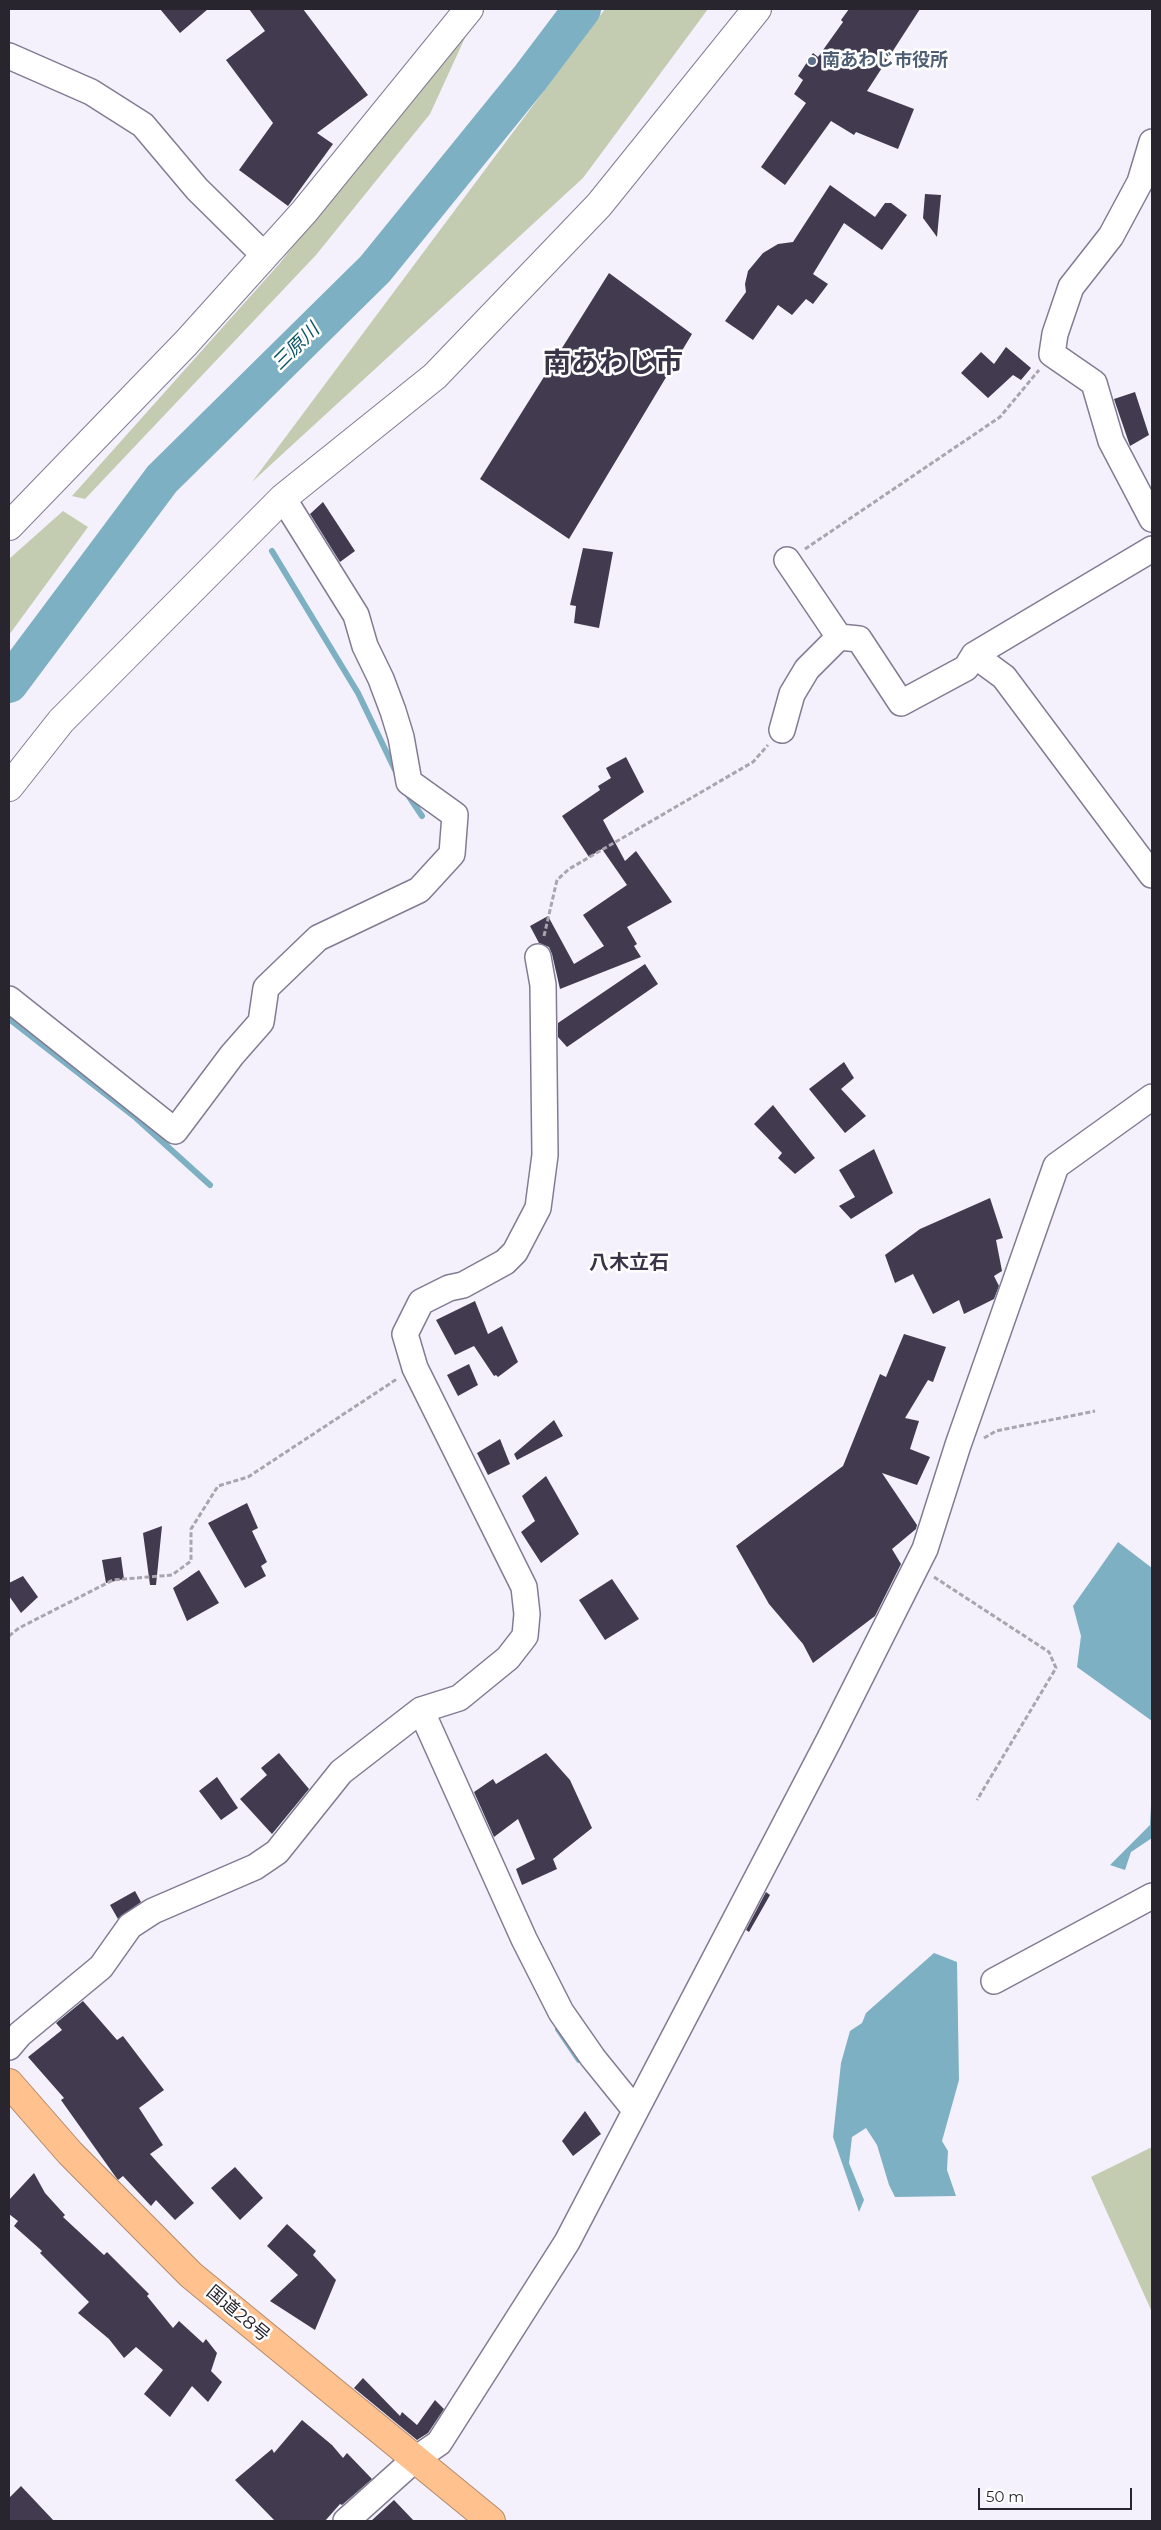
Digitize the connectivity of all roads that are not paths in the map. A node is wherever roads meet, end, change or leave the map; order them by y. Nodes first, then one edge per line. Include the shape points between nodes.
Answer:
1 (469, 9) edge
2 (757, 9) edge
3 (9, 56) edge
4 (1152, 142) edge
5 (265, 256) junction
6 (283, 498) junction
7 (1152, 520) edge
8 (9, 526) edge
9 (1152, 549) edge
10 (787, 560) road end
11 (839, 637) junction
12 (974, 655) junction
13 (782, 730) road end
14 (9, 787) edge
15 (1152, 876) edge
16 (538, 957) road end
17 (9, 999) edge
18 (1152, 1098) edge
19 (421, 1710) junction
20 (1152, 1896) edge
21 (994, 1981) dead end
22 (9, 2047) edge
23 (9, 2083) edge
24 (635, 2110) junction
25 (414, 2460) junction
26 (346, 2521) edge
27 (491, 2521) edge

1 - 5 street
2 - 6 street via 599,206 435,376
3 - 5 street via 91,92 143,125 197,189
4 - 7 street via 1140,182 1112,236 1071,287 1055,334 1052,354 1094,383 1111,441
5 - 8 street via 95,439
6 - 14 street via 61,721
6 - 17 street via 356,614 365,646 396,720 409,782 456,815 452,854 419,890 318,938 266,988 261,1022 175,1131
9 - 12 street
10 - 11 street
11 - 12 street via 859,639 901,703 966,668
11 - 13 street via 808,669 792,694
12 - 15 street via 1004,677
16 - 19 street via 543,985 545,1154 538,1208 515,1252 505,1262 463,1285 421,1302 406,1334 415,1368 524,1587 525,1636 508,1658 459,1698
18 - 24 street via 1056,1166 954,1458 926,1549
19 - 22 street via 341,1772 277,1852 255,1867 153,1911 130,1926 101,1966
19 - 24 street via 524,1940 561,2012
20 - 21 street
23 - 25 highway, 国道28号 via 70,2153 191,2275
24 - 25 street via 567,2242 476,2388 439,2443
25 - 26 street
25 - 27 highway, 国道28号

